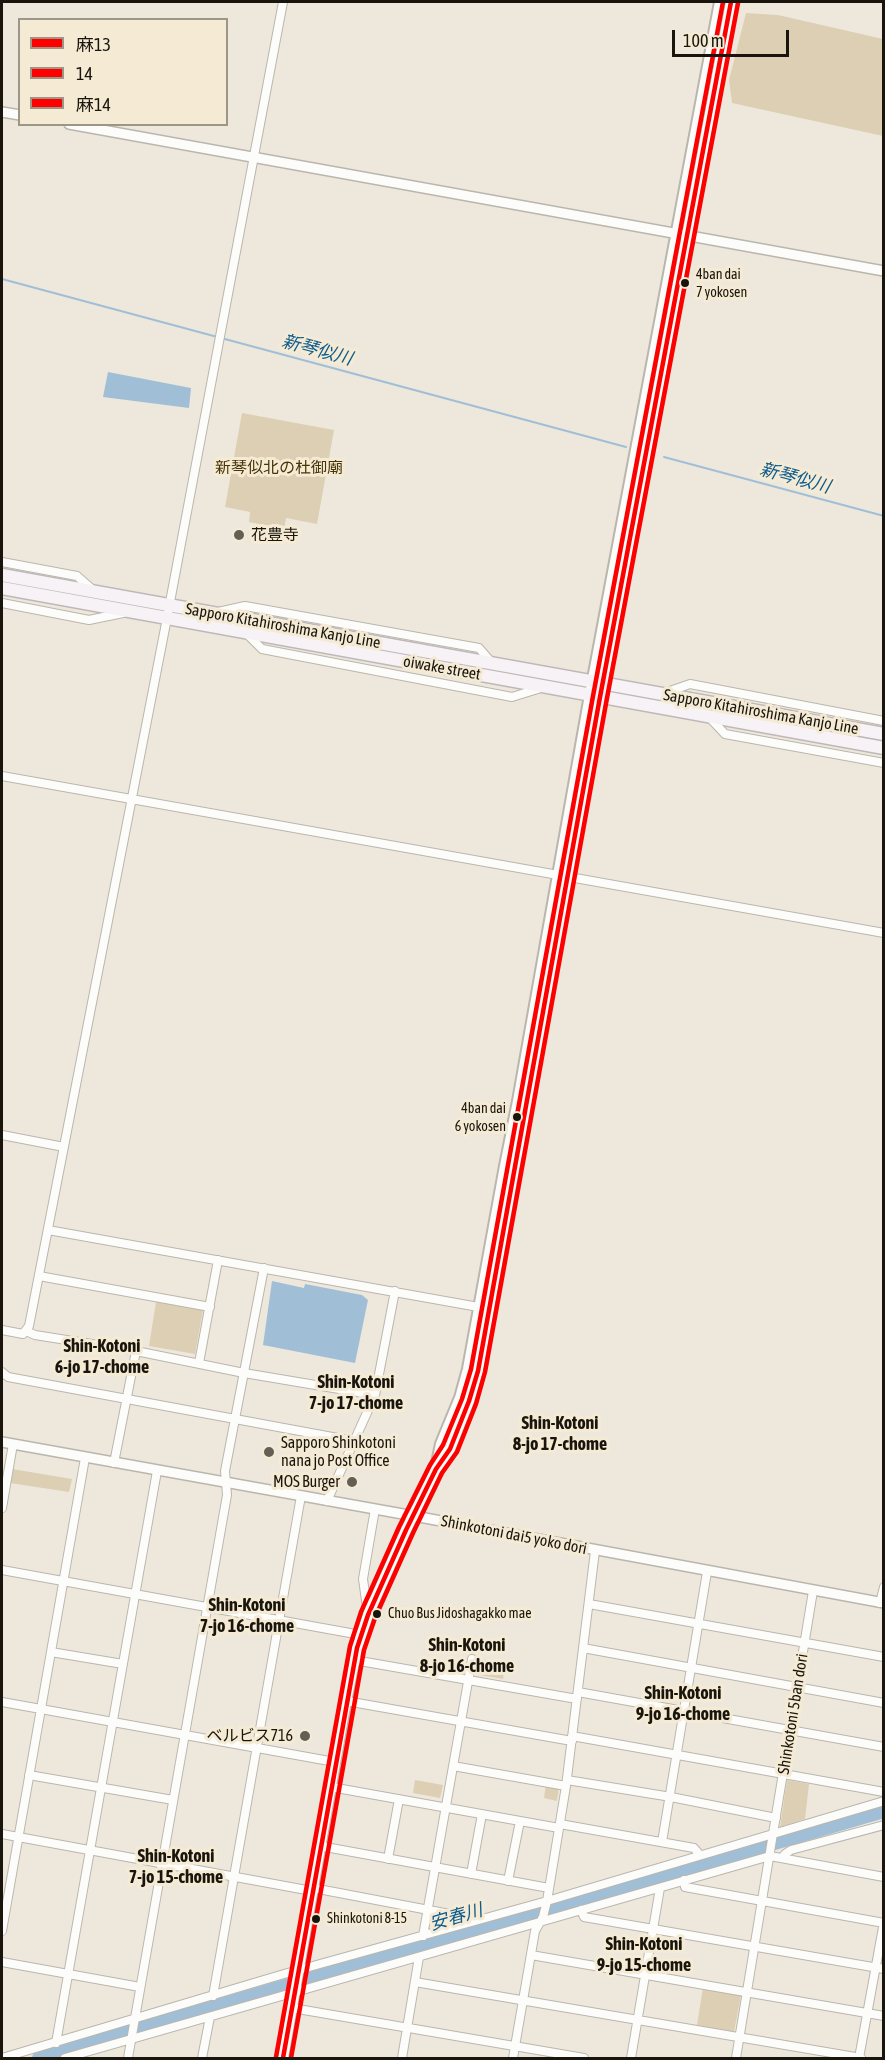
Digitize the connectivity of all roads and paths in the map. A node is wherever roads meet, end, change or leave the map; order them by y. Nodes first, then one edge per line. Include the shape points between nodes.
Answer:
1 (283, 2) edge
2 (720, 2) edge
3 (730, 2) edge
4 (2, 112) edge
5 (18, 116) edge
6 (80, 126) edge
7 (253, 158) junction
8 (682, 235) junction
9 (884, 271) edge
10 (2, 562) edge
11 (2, 574) edge
12 (2, 588) edge
13 (95, 592) junction
14 (2, 603) edge
15 (168, 605) junction
16 (130, 611) junction
17 (167, 618) junction
18 (596, 689) junction
19 (660, 694) junction
20 (708, 716) junction
21 (884, 721) edge
22 (884, 734) edge
23 (884, 748) edge
24 (884, 763) edge
25 (2, 776) edge
26 (131, 799) junction
27 (563, 876) junction
28 (884, 933) edge
29 (2, 1136) edge
30 (64, 1147) junction
31 (48, 1230) junction
32 (218, 1260) junction
33 (264, 1268) junction
34 (39, 1276) junction
35 (395, 1291) junction
36 (210, 1307) junction
37 (484, 1307) junction
38 (2, 1330) edge
39 (26, 1331) junction
40 (136, 1351) junction
41 (200, 1363) junction
42 (2, 1372) edge
43 (243, 1372) junction
44 (375, 1395) junction
45 (128, 1399) junction
46 (234, 1420) junction
47 (354, 1441) junction
48 (2, 1442) edge
49 (13, 1444) junction
50 (85, 1458) junction
51 (114, 1463) junction
52 (157, 1471) junction
53 (226, 1483) junction
54 (301, 1496) junction
55 (327, 1501) junction
56 (2, 1508) edge
57 (375, 1509) junction
58 (414, 1515) junction
59 (595, 1551) junction
60 (2, 1570) edge
61 (708, 1572) junction
62 (63, 1581) junction
63 (884, 1587) edge
64 (813, 1591) junction
65 (135, 1594) junction
66 (882, 1603) edge
67 (589, 1604) junction
68 (207, 1606) junction
69 (368, 1615) junction
70 (280, 1620) junction
71 (699, 1624) junction
72 (361, 1635) junction
73 (805, 1643) junction
74 (583, 1648) junction
75 (51, 1652) junction
76 (884, 1657) edge
77 (472, 1659) dead end
78 (354, 1660) junction
79 (123, 1664) junction
80 (693, 1667) junction
81 (470, 1681) junction
82 (798, 1687) junction
83 (577, 1696) junction
84 (2, 1701) edge
85 (345, 1701) junction
86 (884, 1702) edge
87 (41, 1709) junction
88 (685, 1712) junction
89 (461, 1721) junction
90 (113, 1722) junction
91 (791, 1730) junction
92 (184, 1735) junction
93 (572, 1739) junction
94 (884, 1747) edge
95 (258, 1748) junction
96 (676, 1755) junction
97 (335, 1762) junction
98 (453, 1766) junction
99 (29, 1775) junction
100 (783, 1775) junction
101 (566, 1783) junction
102 (331, 1786) junction
103 (101, 1787) junction
104 (884, 1792) edge
105 (671, 1797) junction
106 (399, 1799) junction
107 (173, 1800) junction
108 (884, 1801) edge
109 (446, 1807) junction
110 (482, 1814) junction
111 (776, 1818) junction
112 (520, 1821) junction
113 (884, 1825) edge
114 (559, 1826) junction
115 (2, 1834) edge
116 (773, 1836) junction
117 (19, 1837) junction
118 (662, 1842) junction
119 (320, 1846) junction
120 (90, 1850) junction
121 (770, 1852) junction
122 (700, 1856) junction
123 (783, 1858) junction
124 (388, 1859) junction
125 (162, 1863) junction
126 (435, 1868) junction
127 (471, 1874) junction
128 (234, 1876) junction
129 (884, 1877) edge
130 (684, 1880) junction
131 (508, 1881) junction
132 (549, 1888) junction
133 (660, 1888) junction
134 (312, 1889) junction
135 (762, 1902) junction
136 (547, 1903) junction
137 (428, 1910) junction
138 (581, 1910) junction
139 (542, 1919) junction
140 (480, 1920) junction
141 (883, 1923) edge
142 (653, 1929) junction
143 (2, 1931) edge
144 (423, 1936) junction
145 (755, 1947) junction
146 (531, 1955) junction
147 (419, 1957) junction
148 (2, 1962) edge
149 (880, 1968) edge
150 (298, 1973) junction
151 (69, 1974) junction
152 (645, 1975) junction
153 (415, 1982) junction
154 (140, 1987) junction
155 (295, 1990) junction
156 (747, 1992) junction
157 (213, 1996) junction
158 (523, 2001) junction
159 (292, 2008) junction
160 (868, 2013) junction
161 (884, 2016) edge
162 (210, 2017) junction
163 (637, 2020) junction
164 (134, 2022) junction
165 (406, 2028) junction
166 (740, 2037) junction
167 (131, 2038) junction
168 (56, 2043) junction
169 (515, 2047) junction
170 (2, 2058) edge
171 (65, 2058) edge
172 (128, 2058) edge
173 (202, 2058) edge
174 (286, 2058) edge
175 (402, 2058) edge
176 (513, 2058) edge
177 (584, 2058) edge
178 (631, 2058) edge
179 (736, 2058) edge
180 (860, 2058) edge

1 - 7 street
2 - 8 main road
3 - 8 main road
4 - 5 street
6 - 7 street
7 - 8 street
7 - 15 street
8 - 9 street
8 - 18 main road
10 - 13 street via 76,576
11 - 13 main road, Sapporo Kitahiroshima Kanjo Line
12 - 16 main road, oiwake street
13 - 15 main road, Sapporo Kitahiroshima Kanjo Line
14 - 16 street via 89,620
15 - 17 street
15 - 18 main road, Sapporo Kitahiroshima Kanjo Line via 494,664
16 - 17 main road, oiwake street
17 - 18 main road, oiwake street via 545,687
17 - 26 street
18 - 19 main road, Sapporo Kitahiroshima Kanjo Line
18 - 20 main road, oiwake street
18 - 27 main road
19 - 21 street via 690,684
19 - 22 main road, Sapporo Kitahiroshima Kanjo Line
20 - 23 main road, oiwake street
20 - 24 street via 724,734
25 - 26 street
26 - 27 street
26 - 30 street
27 - 28 street
27 - 37 main road
29 - 30 street
30 - 31 street
31 - 32 street
31 - 34 street
32 - 33 street
32 - 36 street
33 - 35 street
33 - 43 street
34 - 36 street
34 - 39 street
35 - 37 street
35 - 44 street
36 - 41 street
37 - 58 main road via 436,1470
38 - 39 street via 20,1334
39 - 40 street
40 - 41 street
40 - 45 street
41 - 43 street
42 - 45 street via 8,1377
43 - 44 street
43 - 46 street
44 - 47 street
45 - 46 street
45 - 51 street
46 - 47 street
46 - 53 street
47 - 55 street
48 - 49 street, Shinkotoni dai5 yoko dori
49 - 50 street, Shinkotoni dai5 yoko dori
49 - 56 street
50 - 51 street, Shinkotoni dai5 yoko dori
50 - 62 street
51 - 52 street, Shinkotoni dai5 yoko dori
52 - 53 street, Shinkotoni dai5 yoko dori
52 - 65 street
53 - 54 street, Shinkotoni dai5 yoko dori
53 - 68 street
54 - 55 street, Shinkotoni dai5 yoko dori
54 - 70 street
55 - 57 street, Shinkotoni dai5 yoko dori
57 - 58 street, Shinkotoni dai5 yoko dori
57 - 69 street via 363,1579
58 - 59 street, Shinkotoni dai5 yoko dori
58 - 69 main road
59 - 61 street, Shinkotoni dai5 yoko dori
59 - 67 street
60 - 62 street
61 - 64 street, Shinkotoni dai5 yoko dori
61 - 71 street
62 - 65 street
62 - 75 street
63 - 66 street
64 - 66 street, Shinkotoni dai5 yoko dori
64 - 73 street, Shinkotoni 5ban dori
65 - 68 street
65 - 79 street
67 - 71 street
67 - 74 street
68 - 70 street
68 - 92 street
69 - 72 main road
70 - 72 street
70 - 95 street
71 - 73 street
71 - 80 street
72 - 78 main road
73 - 76 street
73 - 82 street, Shinkotoni 5ban dori
74 - 80 street
74 - 83 street
75 - 79 street
75 - 87 street
77 - 81 street
78 - 81 street
78 - 85 main road
79 - 90 street
80 - 82 street
80 - 88 street
81 - 83 street
81 - 89 street
82 - 86 street
82 - 91 street, Shinkotoni 5ban dori
83 - 88 street
83 - 93 street
84 - 87 street
85 - 89 street
85 - 97 main road
87 - 90 street
87 - 99 street
88 - 91 street
88 - 96 street
89 - 93 street
89 - 98 street
90 - 92 street
90 - 103 street
91 - 94 street
91 - 100 street, Shinkotoni 5ban dori
92 - 95 street
92 - 107 street
93 - 96 street
93 - 101 street
95 - 97 street
95 - 128 street
96 - 100 street
96 - 105 street
97 - 102 main road
98 - 101 street
98 - 109 street
99 - 103 street
99 - 117 street
100 - 104 street
100 - 111 street, Shinkotoni 5ban dori
101 - 105 street
101 - 114 street
102 - 106 street
102 - 119 main road
103 - 107 street
103 - 120 street
105 - 111 street
105 - 118 street
106 - 109 street
106 - 124 street
107 - 125 street
108 - 116 street
109 - 110 street
109 - 126 street
110 - 112 street
110 - 127 street
111 - 116 street, Shinkotoni 5ban dori
112 - 114 street
112 - 131 street
113 - 123 street via 791,1850
114 - 118 street
114 - 132 street
115 - 117 street
116 - 121 street, Shinkotoni 5ban dori
116 - 122 street
117 - 120 street
117 - 143 street
118 - 122 street via 694,1848
119 - 124 street
119 - 134 main road
120 - 125 street
120 - 151 street
121 - 123 street
121 - 130 street
121 - 135 street
122 - 136 street
123 - 129 street
124 - 126 street
125 - 128 street
125 - 154 street
126 - 127 street
126 - 137 street
127 - 131 street
128 - 134 street
128 - 157 street
130 - 133 street
130 - 135 street via 685,1887
131 - 132 street
132 - 136 street
133 - 138 street
133 - 142 street
134 - 137 street
134 - 150 main road
135 - 141 street
135 - 145 street
136 - 139 street
136 - 140 street
137 - 140 street
137 - 144 street
138 - 139 street
138 - 142 street via 584,1917
139 - 146 street via 535,1931
139 - 147 street
140 - 144 street
141 - 149 street
142 - 145 street
142 - 152 street
144 - 150 street
145 - 149 street
145 - 156 street
146 - 152 street
146 - 158 street
147 - 153 street
147 - 155 street
148 - 151 street
149 - 160 street
150 - 155 main road
150 - 157 street
151 - 154 street
151 - 168 street
152 - 156 street
152 - 163 street
153 - 158 street
153 - 165 street
154 - 164 street
155 - 159 main road
155 - 162 street
156 - 160 street
156 - 166 street
157 - 164 street
158 - 163 street
158 - 169 street
159 - 165 street
159 - 174 main road
160 - 161 street
160 - 180 street
162 - 167 street
162 - 173 street
163 - 166 street
163 - 178 street
164 - 167 street
164 - 168 street
165 - 169 street
165 - 175 street
166 - 179 street
166 - 180 street
167 - 171 street
167 - 172 street
168 - 170 street
169 - 176 street
169 - 177 street

